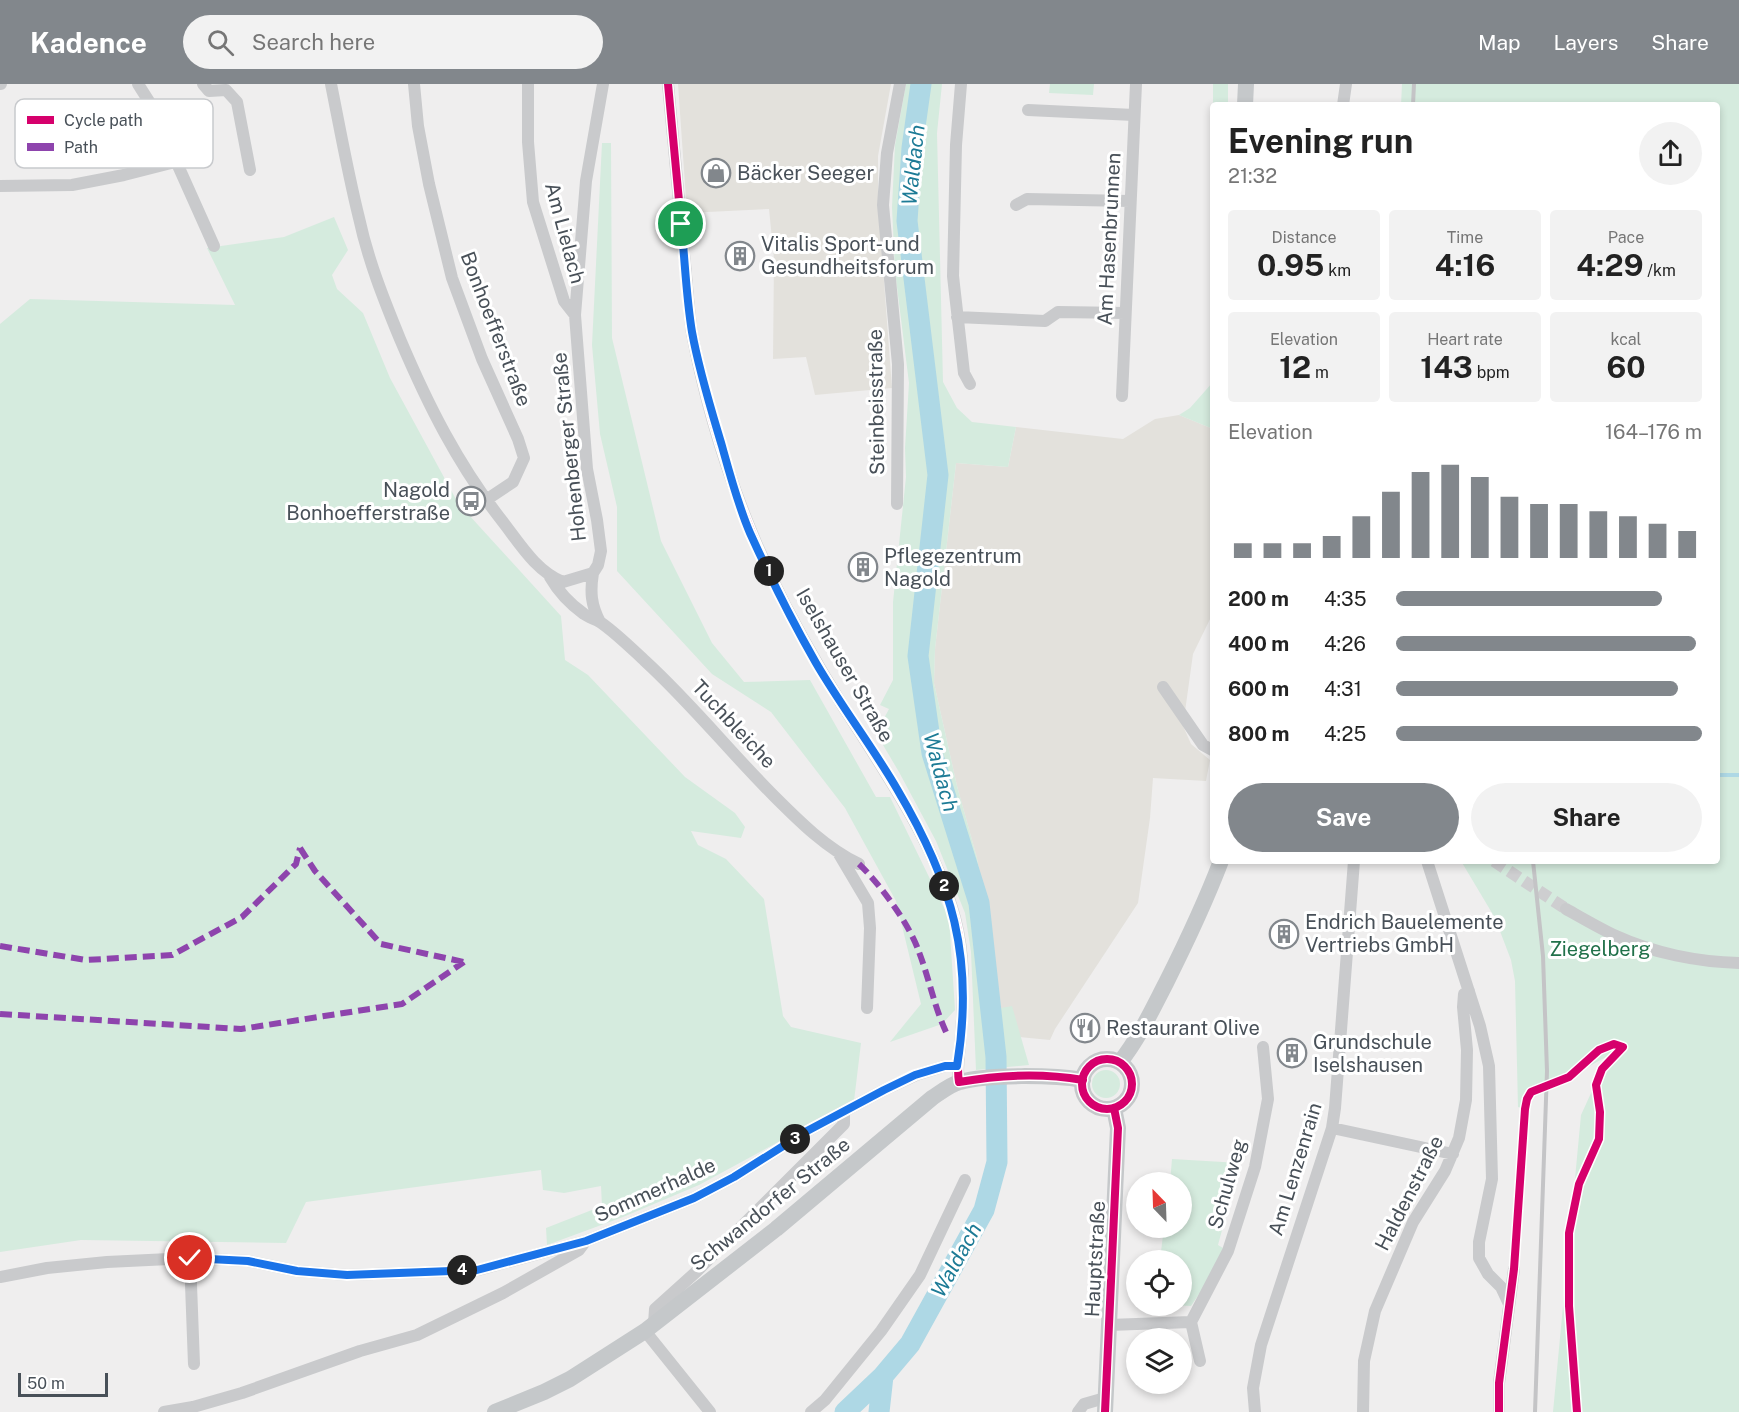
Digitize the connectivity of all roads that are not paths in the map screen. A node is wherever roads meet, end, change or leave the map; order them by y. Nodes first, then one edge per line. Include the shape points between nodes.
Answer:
1 (138, 84) edge
2 (203, 84) edge
3 (331, 84) edge
4 (414, 84) edge
5 (528, 84) edge
6 (603, 84) edge
7 (668, 84) edge
8 (900, 84) edge
9 (961, 84) edge
10 (1136, 84) edge
11 (1245, 84) edge
12 (1346, 84) edge
13 (147, 99) edge
14 (1245, 102) edge
15 (1343, 102) edge
16 (1028, 110) dead end
17 (1134, 115) junction
18 (152, 168) edge
19 (179, 168) edge
20 (250, 171) dead end
21 (0, 186) edge
22 (1130, 201) junction
23 (1016, 205) dead end
24 (214, 246) dead end
25 (1125, 313) junction
26 (575, 315) junction
27 (957, 317) junction
28 (970, 384) dead end
29 (1122, 396) dead end
30 (486, 500) junction
31 (897, 504) dead end
32 (592, 573) junction
33 (550, 577) junction
34 (600, 622) junction
35 (1163, 687) dead end
36 (1210, 749) edge
37 (839, 854) junction
38 (859, 864) dead end
39 (1220, 864) edge
40 (1354, 864) edge
41 (1428, 864) edge
42 (1566, 909) tunnel mouth
43 (1739, 963) edge
44 (1469, 991) junction
45 (867, 1008) dead end
46 (1263, 1047) dead end
47 (1120, 1062) junction
48 (958, 1074) junction
49 (1083, 1080) junction
50 (1114, 1108) junction
51 (844, 1112) junction
52 (1332, 1128) junction
53 (1453, 1154) junction
54 (965, 1180) dead end
55 (586, 1241) junction
56 (190, 1258) junction
57 (1514, 1269) dead end
58 (0, 1277) edge
59 (1509, 1304) junction
60 (1191, 1322) junction
61 (1109, 1325) junction
62 (650, 1328) junction
63 (1200, 1361) dead end
64 (194, 1364) dead end
65 (1105, 1405) edge
66 (164, 1412) edge
67 (495, 1412) edge
68 (710, 1412) edge
69 (811, 1412) edge
70 (1078, 1412) edge
71 (1254, 1412) edge
72 (1363, 1412) edge
73 (1499, 1412) edge

1 - 13 street
2 - 20 street via 209,91 226,90 237,102
3 - 30 street via 359,219 385,304 444,434
4 - 30 street, Bonhoefferstraße via 429,184 452,278 524,458 513,482
5 - 26 street, Am Lielach via 533,202 564,301
6 - 26 street, Hohenberger Straße via 586,181
7 - 48 street, Iselshauser Straße via 692,332 711,411 750,532 784,603 815,662 923,835 944,885 955,920 963,987
8 - 31 street, Steinbeisstraße via 887,153 884,205 898,364
9 - 27 street via 953,255
10 - 17 street, Am Hasenbrunnen
11 - 14 main road
12 - 15 street
16 - 17 street
17 - 22 street, Am Hasenbrunnen
18 - 21 street via 72,185
19 - 24 street
22 - 23 street via 1027,199
22 - 25 street, Am Hasenbrunnen
25 - 27 street via 1058,312 1045,321
25 - 29 street, Am Hasenbrunnen
26 - 32 street, Hohenberger Straße via 587,469 601,551
27 - 28 street via 964,373
30 - 33 street
32 - 33 street via 563,582
32 - 34 street via 590,592
33 - 34 street, Tuchbleiche via 584,615
34 - 37 street, Tuchbleiche via 680,693 799,821
35 - 36 street via 1203,745
37 - 38 street, Tuchbleiche
37 - 45 street, Tuchbleiche via 868,903
39 - 47 main road via 1156,1004
40 - 52 street, Am Lenzenrain
41 - 44 street
42 - 43 street via 1615,936 1649,949
44 - 53 street, Haldenstraße via 1464,994 1463,1007 1466,1100
44 - 59 street via 1489,1066 1492,1142 1492,1179 1479,1258
46 - 60 street, Schulweg via 1268,1099 1255,1167 1228,1251
47 - 49 main road via 1097,1061 1085,1072
47 - 50 main road via 1130,1074 1132,1090
48 - 49 main road, Schwandorfer Straße
48 - 51 street, Sommerhalde via 945,1066 915,1075
48 - 62 main road, Schwandorfer Straße via 776,1229
49 - 50 main road via 1090,1102
50 - 61 main road, Hauptstraße via 1118,1128
51 - 55 street, Sommerhalde via 694,1198
51 - 62 street via 844,1124 655,1309
52 - 53 street
52 - 71 street, Am Lenzenrain via 1261,1346 1253,1388
53 - 72 street, Haldenstraße via 1413,1222 1375,1311 1364,1361
54 - 69 street via 920,1275 881,1330
55 - 56 street via 477,1270 347,1275 297,1271 248,1261
55 - 66 street, Sommerhalde via 579,1250 503,1293 417,1335 242,1393
56 - 58 street via 107,1262
56 - 64 street
57 - 59 street
59 - 73 street
60 - 61 street
60 - 63 street
61 - 65 main road, Hauptstraße
62 - 67 main road, Schwandorfer Straße via 570,1378
62 - 68 street
65 - 70 street via 1084,1404

